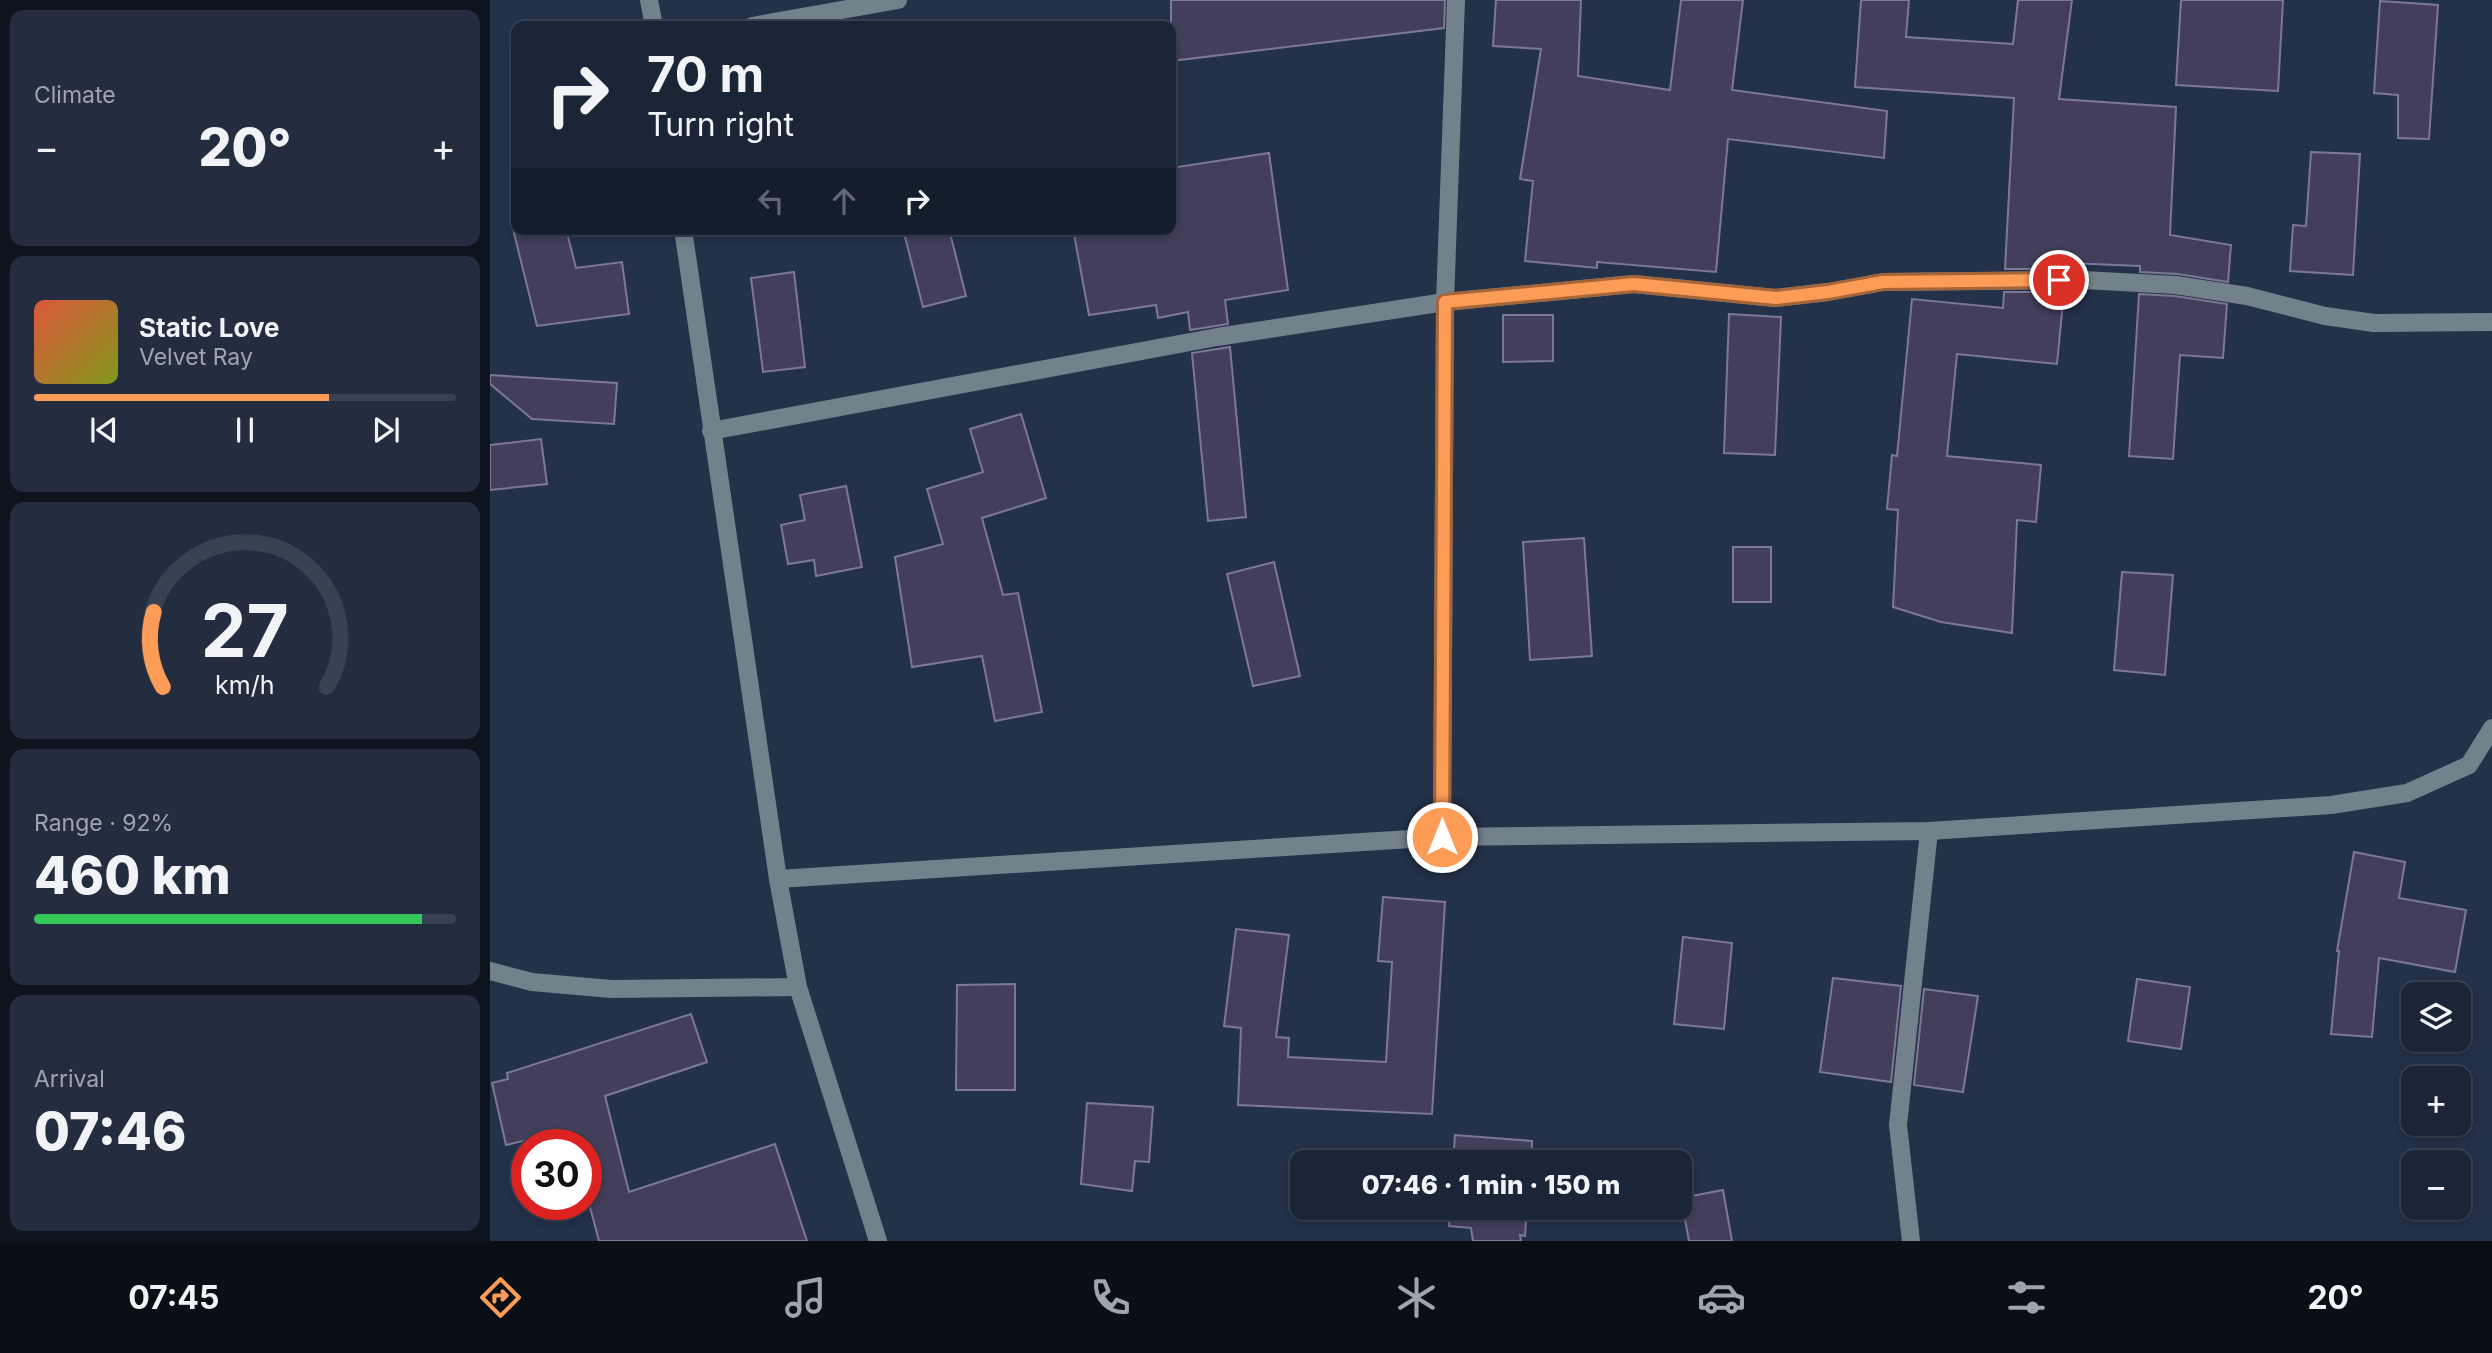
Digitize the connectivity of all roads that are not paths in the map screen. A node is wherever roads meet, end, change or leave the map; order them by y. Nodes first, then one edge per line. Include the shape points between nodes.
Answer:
1 (649, 0) edge
2 (898, 0) edge
3 (1456, 0) edge
4 (653, 21) edge
5 (780, 21) edge
6 (684, 235) edge
7 (1445, 302) junction
8 (2492, 322) edge
9 (711, 431) junction
10 (2492, 728) edge
11 (1930, 831) junction
12 (1442, 837) junction
13 (778, 879) junction
14 (490, 971) edge
15 (798, 987) junction
16 (878, 1241) edge
17 (1911, 1241) edge

1 - 4 street
2 - 5 street
3 - 7 street
6 - 9 street
7 - 8 street via 1634,284 1776,298 1883,282 2083,280 2211,290 2374,323
7 - 9 street via 1217,337
7 - 12 street
9 - 13 street
10 - 11 street via 2469,765 2407,793 2330,806
11 - 12 street
11 - 17 street via 1898,1125
12 - 13 street
13 - 15 street
14 - 15 street via 531,982 611,989
15 - 16 street

